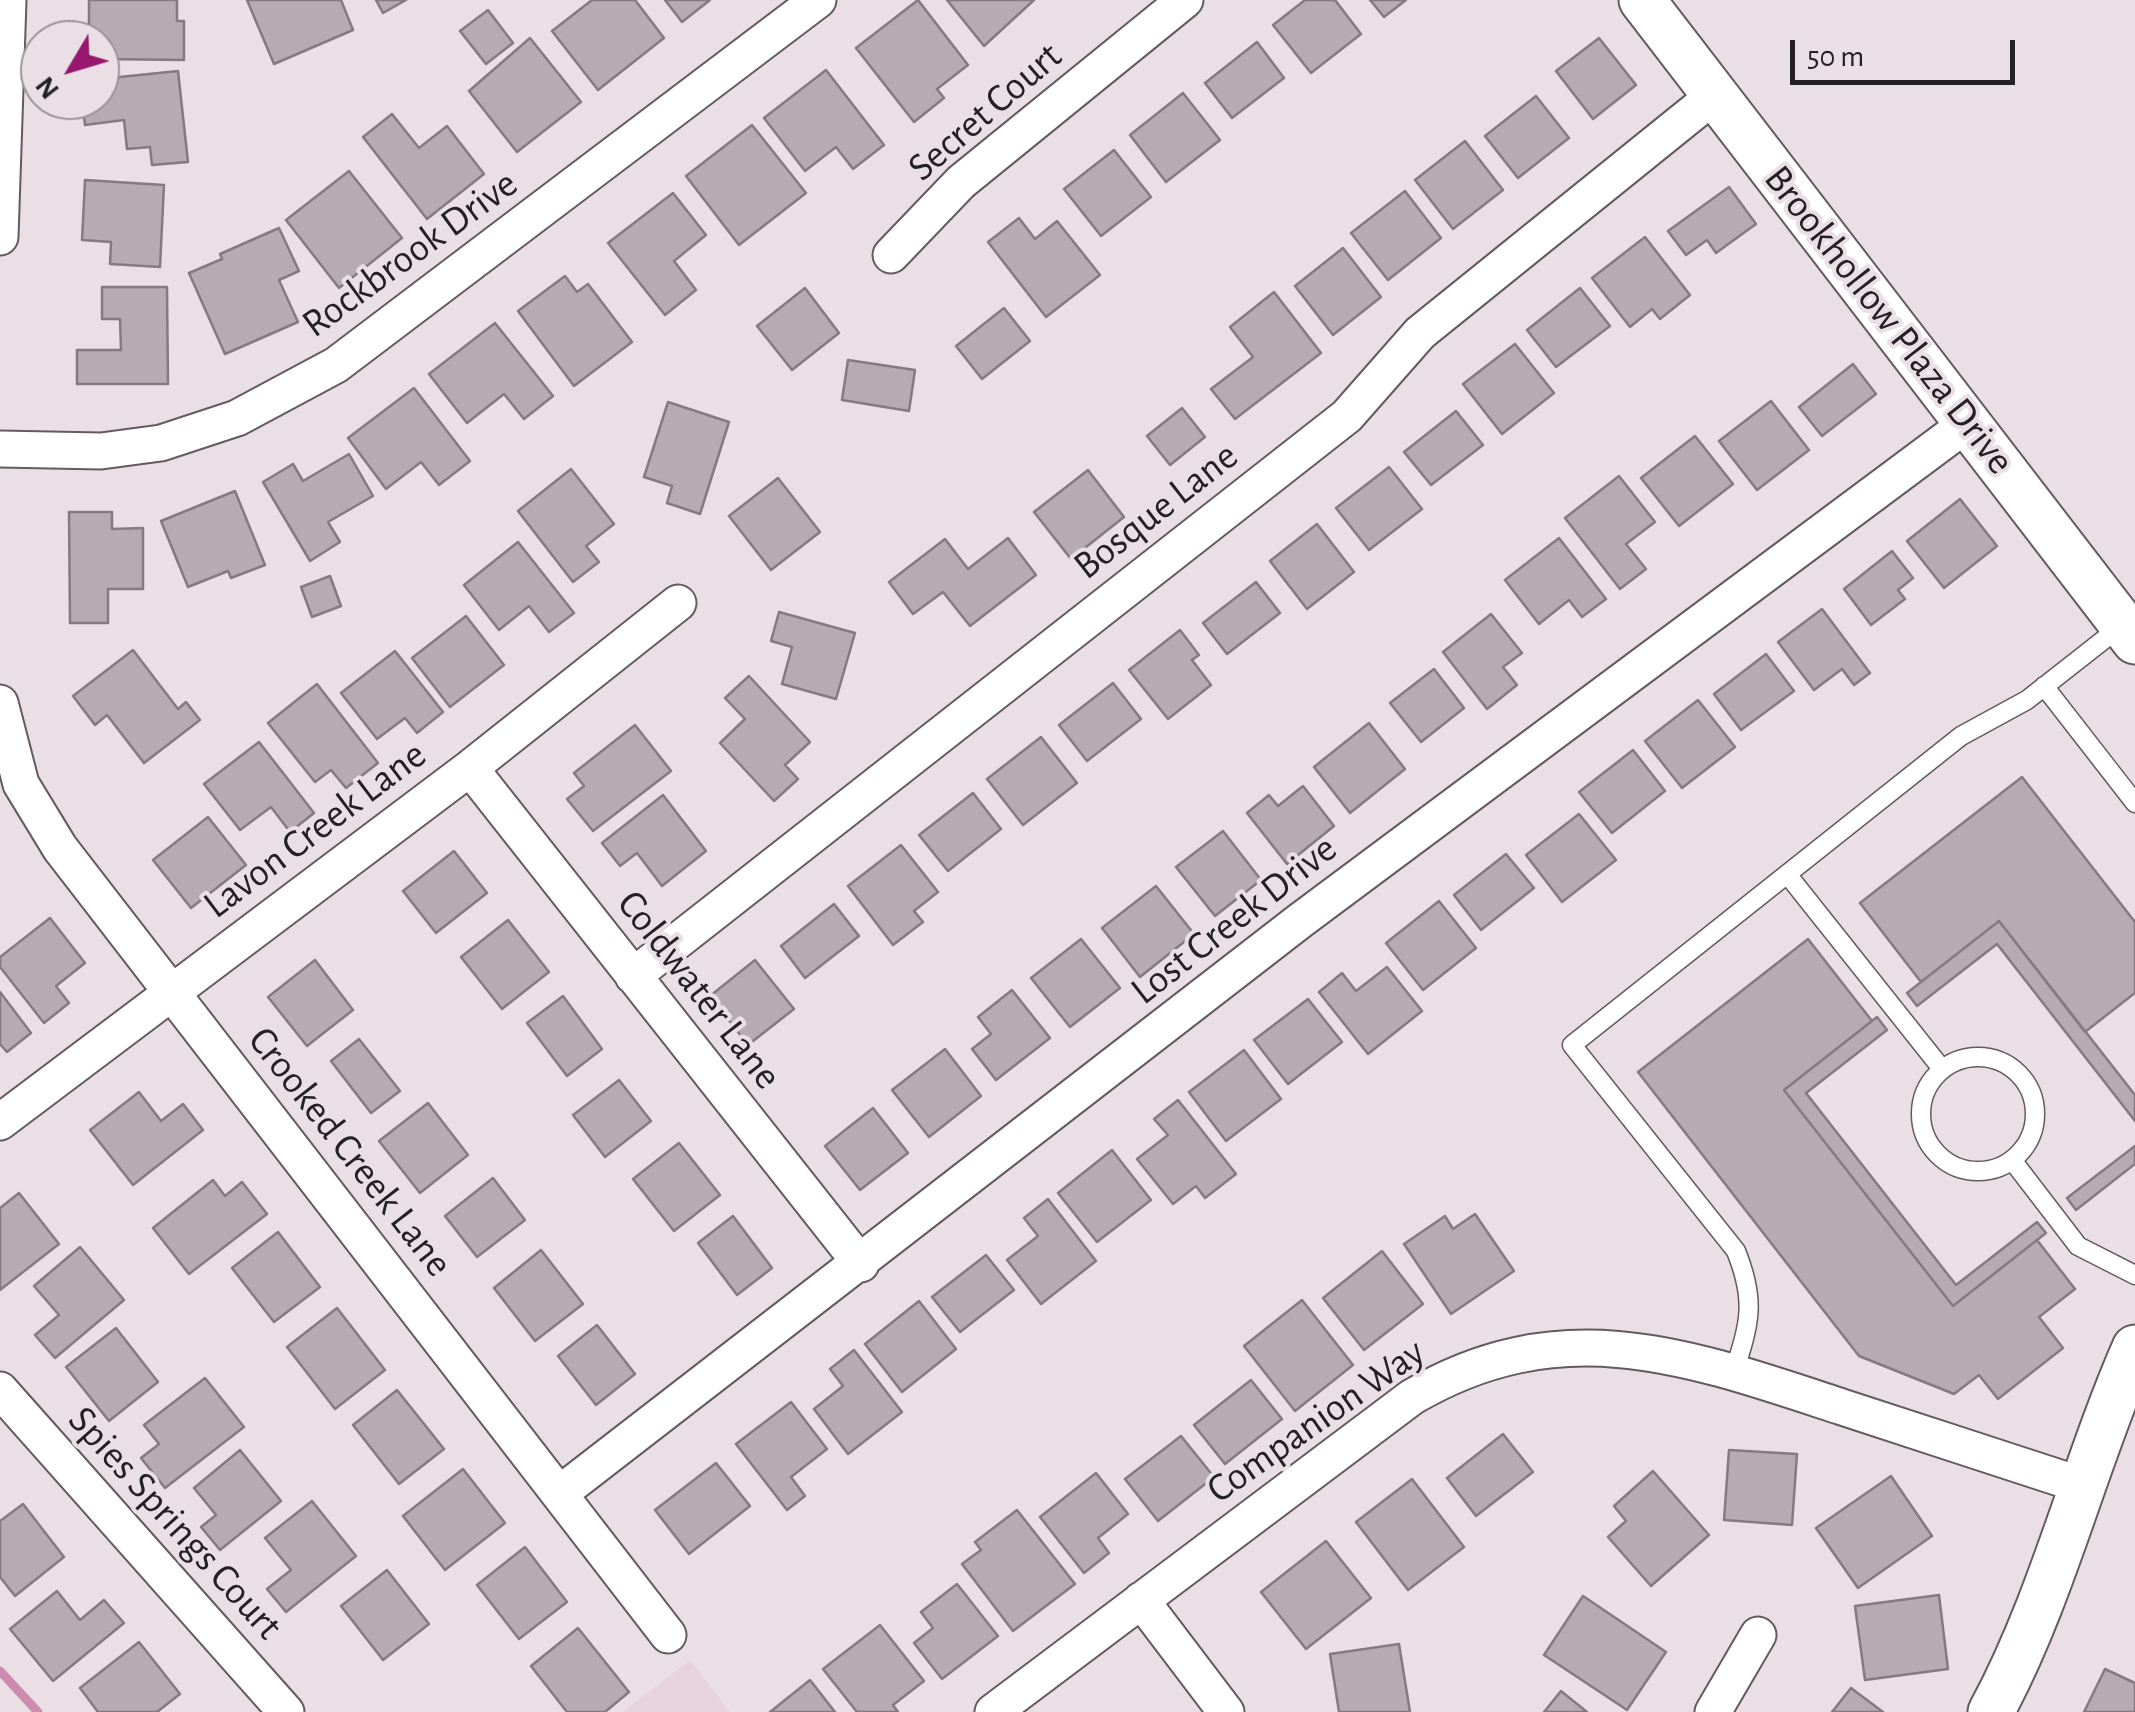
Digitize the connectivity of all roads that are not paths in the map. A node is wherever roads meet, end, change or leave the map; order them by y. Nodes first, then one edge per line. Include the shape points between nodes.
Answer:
1 (8, 0) edge
2 (818, 0) edge
3 (1185, 0) edge
4 (1642, 0) edge
5 (1715, 94) junction
6 (0, 238) edge
7 (891, 255) dead end
8 (1968, 423) junction
9 (0, 449) edge
10 (678, 603) dead end
11 (2127, 621) edge
12 (2044, 686) junction
13 (0, 702) edge
14 (470, 768) junction
15 (2135, 802) edge
16 (1787, 874) junction
17 (632, 976) junction
18 (172, 989) junction
19 (1942, 1069) junction
20 (0, 1122) edge
21 (2012, 1160) junction
22 (861, 1264) junction
23 (2135, 1276) edge
24 (2135, 1348) edge
25 (1734, 1372) junction
26 (0, 1390) edge
27 (2081, 1485) junction
28 (559, 1494) junction
29 (1140, 1600) junction
30 (668, 1635) dead end
31 (1758, 1636) dead end
32 (286, 1712) edge
33 (993, 1712) edge
34 (1226, 1712) edge
35 (1713, 1712) edge
36 (1991, 1712) edge

1 - 6 street
2 - 9 street, Rockbrook Drive via 336,365 236,418 161,444 101,452
3 - 7 street, Secret Court via 961,182
4 - 5 street, Brookhollow Plaza Drive
5 - 8 street, Brookhollow Plaza Drive
5 - 17 street, Bosque Lane via 1432,322 1347,416
8 - 11 street, Brookhollow Plaza Drive
8 - 22 street, Lost Creek Drive via 1301,920
10 - 14 street, Lavon Creek Lane
11 - 12 lane
12 - 15 lane
12 - 16 lane via 1961,736
13 - 18 street, Crooked Creek Lane via 21,784 60,848
14 - 17 street, Coldwater Lane
14 - 18 street, Lavon Creek Lane
16 - 19 lane
16 - 25 lane via 1572,1045 1736,1251 1749,1282 1751,1316
17 - 22 street, Coldwater Lane
18 - 20 street, Lavon Creek Lane
18 - 28 street, Crooked Creek Lane
19 - 21 lane via 1922,1098 1932,1149 1970,1170
19 - 21 lane via 1958,1060 1993,1058 2022,1078 2035,1122
21 - 23 lane via 2078,1246
22 - 28 street, Lost Creek Drive
24 - 27 street
25 - 27 street, Companion Way
25 - 29 street, Companion Way via 1690,1358 1609,1349 1488,1360 1412,1398
26 - 32 street, Spies Springs Court
27 - 36 street via 2034,1620
28 - 30 street, Crooked Creek Lane
29 - 33 street, Companion Way
29 - 34 street
31 - 35 street

